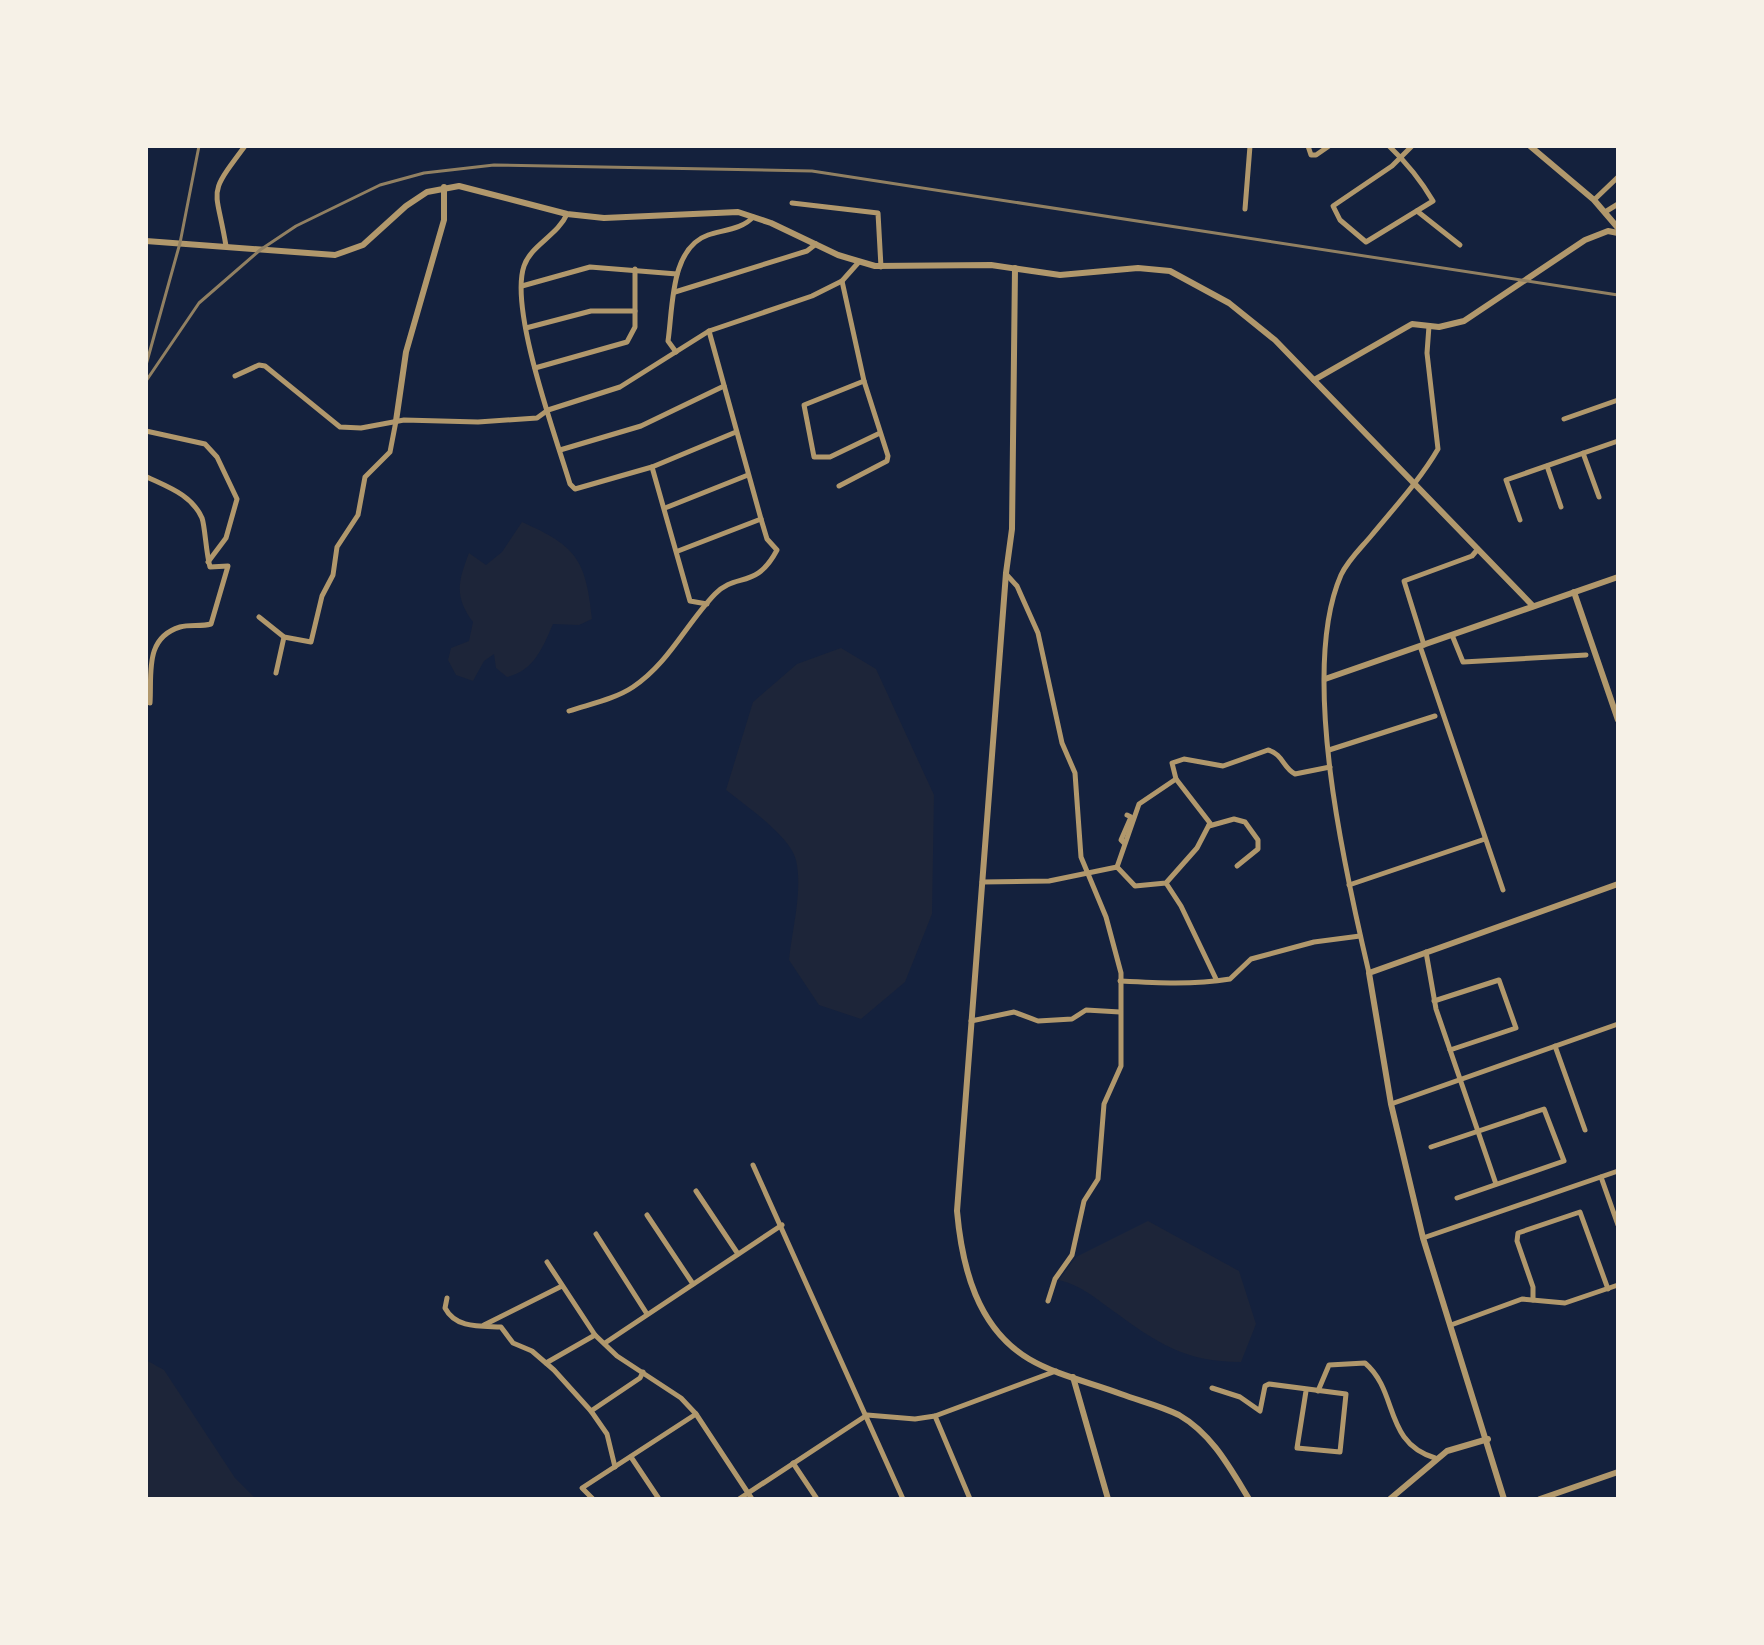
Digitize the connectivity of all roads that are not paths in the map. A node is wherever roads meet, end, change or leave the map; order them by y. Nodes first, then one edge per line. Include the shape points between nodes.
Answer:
1 (245, 146) edge
2 (1250, 146) edge
3 (1308, 146) edge
4 (1329, 146) edge
5 (1389, 146) edge
6 (1412, 146) edge
7 (1530, 146) edge
8 (1399, 156) junction
9 (1618, 177) edge
10 (444, 187) junction
11 (1594, 200) junction
12 (792, 203) dead end
13 (1618, 204) edge
14 (1245, 209) dead end
15 (1417, 211) junction
16 (1605, 212) junction
17 (567, 214) junction
18 (754, 216) junction
19 (1618, 230) edge
20 (146, 241) edge
21 (816, 244) junction
22 (1460, 245) dead end
23 (226, 246) junction
24 (858, 263) junction
25 (881, 267) junction
26 (1015, 268) junction
27 (635, 269) junction
28 (677, 274) junction
29 (842, 281) junction
30 (522, 286) junction
31 (675, 292) junction
32 (635, 311) junction
33 (1429, 325) junction
34 (526, 328) junction
35 (709, 331) junction
36 (676, 352) junction
37 (535, 369) junction
38 (235, 376) dead end
39 (1314, 380) junction
40 (864, 381) junction
41 (724, 386) junction
42 (1618, 400) edge
43 (548, 410) junction
44 (1564, 419) dead end
45 (396, 421) junction
46 (146, 431) edge
47 (736, 432) junction
48 (880, 433) junction
49 (1618, 441) edge
50 (560, 450) junction
51 (1583, 453) junction
52 (1547, 466) junction
53 (652, 467) junction
54 (748, 475) junction
55 (146, 477) edge
56 (1413, 482) junction
57 (839, 486) dead end
58 (1599, 497) dead end
59 (1561, 507) dead end
60 (665, 508) junction
61 (761, 519) junction
62 (1520, 520) dead end
63 (1478, 549) junction
64 (678, 551) junction
65 (208, 562) junction
66 (1006, 573) junction
67 (1618, 577) edge
68 (1574, 592) junction
69 (707, 604) junction
70 (1533, 606) junction
71 (259, 617) dead end
72 (1452, 635) junction
73 (284, 637) junction
74 (1422, 646) junction
75 (1586, 655) dead end
76 (276, 673) dead end
77 (1325, 679) junction
78 (150, 703) dead end
79 (569, 711) dead end
80 (1435, 716) dead end
81 (1618, 720) edge
82 (1329, 750) junction
83 (1330, 767) junction
84 (1176, 779) junction
85 (1127, 815) dead end
86 (1209, 826) junction
87 (1485, 839) junction
88 (1124, 843) junction
89 (1237, 866) dead end
90 (1117, 867) junction
91 (1086, 872) junction
92 (982, 882) junction
93 (1166, 883) junction
94 (1618, 884) edge
95 (1349, 885) junction
96 (1503, 890) dead end
97 (1360, 936) junction
98 (1426, 951) junction
99 (1369, 973) junction
100 (1216, 979) junction
101 (1120, 981) junction
102 (1434, 1001) junction
103 (1120, 1012) junction
104 (971, 1021) junction
105 (1618, 1024) edge
106 (1555, 1046) junction
107 (1450, 1050) junction
108 (1460, 1079) junction
109 (1391, 1104) junction
110 (1585, 1130) dead end
111 (1478, 1131) junction
112 (1431, 1147) dead end
113 (753, 1165) dead end
114 (1618, 1171) edge
115 (1601, 1177) junction
116 (1496, 1184) junction
117 (696, 1191) dead end
118 (1457, 1198) dead end
119 (647, 1215) dead end
120 (782, 1225) junction
121 (1618, 1225) edge
122 (596, 1234) dead end
123 (1423, 1238) junction
124 (738, 1254) junction
125 (547, 1262) dead end
126 (693, 1284) junction
127 (1618, 1285) edge
128 (562, 1286) junction
129 (1608, 1289) junction
130 (447, 1298) dead end
131 (1533, 1300) junction
132 (1048, 1301) dead end
133 (647, 1314) junction
134 (1451, 1325) junction
135 (481, 1326) junction
136 (595, 1335) junction
137 (605, 1343) junction
138 (546, 1363) junction
139 (1057, 1370) junction
140 (643, 1372) junction
141 (1073, 1377) junction
142 (1212, 1388) dead end
143 (1306, 1391) junction
144 (1318, 1391) junction
145 (591, 1411) junction
146 (696, 1414) junction
147 (867, 1415) junction
148 (935, 1416) junction
149 (1488, 1439) junction
150 (631, 1457) junction
151 (1435, 1458) junction
152 (793, 1463) junction
153 (615, 1467) junction
154 (1618, 1472) edge
155 (750, 1496) edge
156 (593, 1499) edge
157 (659, 1499) edge
158 (739, 1499) edge
159 (817, 1499) edge
160 (903, 1499) edge
161 (970, 1499) edge
162 (1108, 1499) edge
163 (1249, 1499) edge
164 (1390, 1499) edge
165 (1504, 1499) edge
166 (1540, 1499) edge

1 - 23 street via 215,194
2 - 14 street
3 - 4 street via 1316,155
5 - 8 street
6 - 8 street
7 - 11 street
8 - 15 street via 1433,201
8 - 15 street via 1333,206 1340,220 1366,242
9 - 11 street
10 - 17 street via 459,186
10 - 23 street via 416,199 373,238 345,253 303,255
10 - 45 street via 444,220 406,352
11 - 16 street
12 - 25 street via 878,213
13 - 16 street
15 - 22 street
16 - 19 street
17 - 18 street
17 - 30 street via 529,257
18 - 21 street
18 - 28 street via 748,223 696,240
19 - 33 street via 1585,240 1464,321
20 - 23 street
21 - 24 street
21 - 31 street
24 - 25 street
24 - 29 street
25 - 26 street
26 - 39 street via 1060,275 1138,268 1170,271 1250,318
26 - 66 street via 1012,529
27 - 28 street
27 - 30 street via 590,267
27 - 32 street
28 - 31 street
29 - 35 street
29 - 40 street
30 - 34 street
31 - 36 street via 668,341
32 - 34 street via 591,311
32 - 37 street via 627,342
33 - 39 street via 1412,324
33 - 56 street via 1427,353 1438,449
34 - 37 street
35 - 36 street
35 - 41 street
36 - 43 street via 620,387
37 - 43 street
38 - 45 street via 265,366 340,427
39 - 56 street
40 - 48 street
40 - 48 street via 804,405 814,457 830,457
41 - 47 street
41 - 50 street via 641,426
42 - 44 street
43 - 45 street via 537,418
43 - 50 street
45 - 73 street via 390,452 365,477 358,515 337,547 311,642
46 - 65 street via 205,444 223,468 237,499 226,538
47 - 53 street
47 - 54 street
48 - 57 street via 887,461
49 - 51 street
50 - 53 street via 575,489
51 - 52 street
51 - 58 street
52 - 59 street
52 - 62 street via 1506,480
53 - 60 street
54 - 60 street
54 - 61 street
55 - 65 street via 190,500 203,519
56 - 63 street
56 - 77 street via 1342,572 1330,613
60 - 64 street
61 - 64 street
61 - 69 street via 777,550 769,566 753,579 725,587
63 - 70 street
63 - 74 street via 1472,556 1404,581
64 - 69 street via 690,601
65 - 78 street via 210,567 228,566 211,624 181,626 157,643 151,655
66 - 91 street via 1033,616 1041,641 1062,743 1075,773 1078,839
66 - 92 street
67 - 68 street
68 - 70 street
68 - 81 street
69 - 79 street via 645,678 630,689
70 - 72 street
71 - 73 street
72 - 74 street
72 - 75 street via 1463,662
73 - 76 street
74 - 77 street
74 - 87 street
77 - 82 street
80 - 82 street
82 - 83 street
83 - 84 street via 1295,774 1281,756 1268,750 1223,766 1176,761 1171,767
83 - 95 street
84 - 86 street via 1209,819
84 - 88 street via 1139,804
85 - 88 street via 1131,817
86 - 89 street via 1234,819 1245,822 1258,840 1258,849
86 - 93 street
87 - 95 street
87 - 96 street
88 - 90 street
90 - 91 street
90 - 93 street via 1135,886
91 - 92 street via 1049,881
91 - 101 street via 1106,917
92 - 104 street
93 - 100 street
94 - 98 street
95 - 97 street
97 - 99 street
97 - 100 street via 1259,957 1230,979
98 - 99 street
98 - 102 street
99 - 109 street
100 - 101 street via 1173,986
101 - 103 street
102 - 107 street
102 - 107 street via 1499,980 1516,1028
103 - 104 street via 1086,1010 1072,1019 1038,1021 1014,1012
103 - 132 street via 1121,1066 1104,1104 1098,1179 1084,1201 1072,1255
104 - 139 street via 957,1211 966,1268 992,1325 1029,1359
105 - 106 street
106 - 108 street
106 - 110 street
107 - 108 street
108 - 109 street
108 - 111 street
109 - 123 street
111 - 112 street
111 - 116 street
111 - 116 street via 1544,1109 1564,1161
113 - 120 street
114 - 115 street
115 - 121 street
115 - 123 street
116 - 118 street
117 - 124 street
119 - 126 street
120 - 124 street
120 - 147 street
122 - 133 street
123 - 134 street
124 - 126 street
125 - 128 street
126 - 133 street
127 - 129 street
128 - 135 street
128 - 136 street
129 - 131 street via 1565,1303
129 - 131 street via 1580,1212 1518,1233
130 - 135 street via 445,1308 454,1319
131 - 134 street via 1522,1299
133 - 137 street
134 - 149 street
135 - 138 street via 501,1327 513,1343
136 - 137 street
136 - 138 street
137 - 140 street
138 - 145 street
139 - 141 street
139 - 148 street
140 - 145 street
140 - 146 street
141 - 162 street
141 - 163 street via 1178,1415 1217,1448
142 - 143 street via 1260,1411 1269,1384
143 - 144 street
143 - 144 street via 1297,1448 1340,1452 1346,1394
144 - 151 street via 1329,1365 1365,1363 1410,1447
145 - 153 street via 607,1434
146 - 150 street
146 - 155 street
147 - 148 street
147 - 152 street
147 - 160 street
148 - 161 street
149 - 151 street
149 - 165 street
150 - 153 street
150 - 157 street
151 - 164 street
152 - 155 street
152 - 159 street
153 - 156 street via 582,1488
154 - 166 street
155 - 158 street

